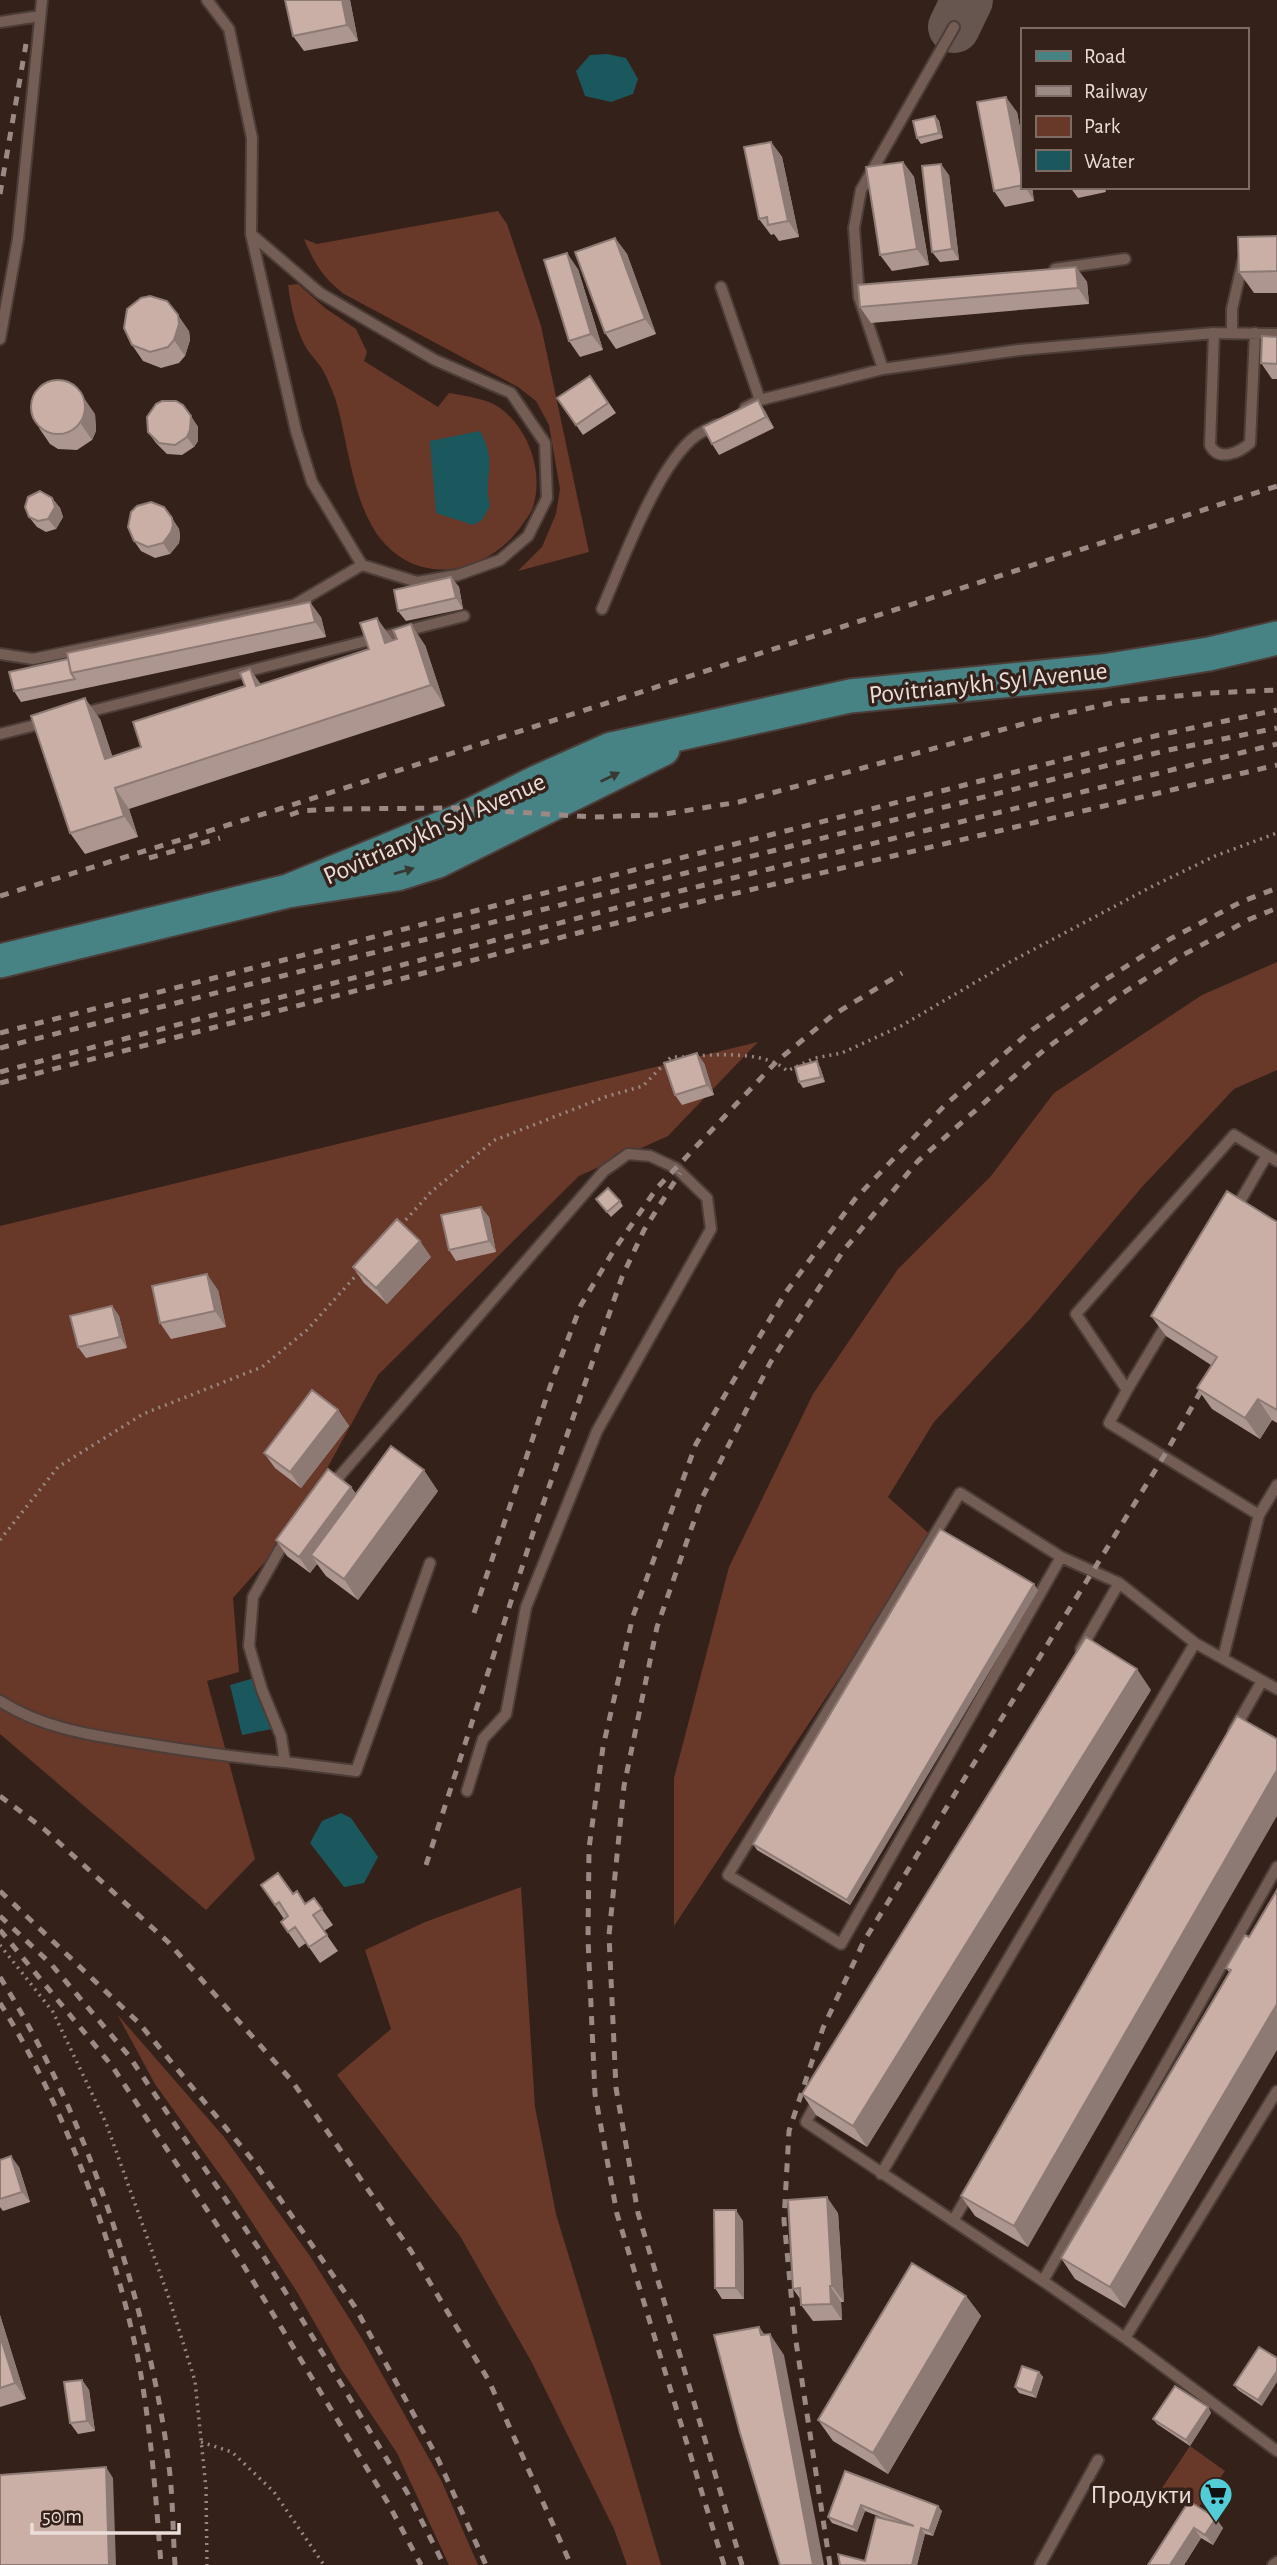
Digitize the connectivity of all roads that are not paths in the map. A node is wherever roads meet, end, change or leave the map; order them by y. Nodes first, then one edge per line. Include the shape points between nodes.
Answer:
1 (42, 0) edge
2 (207, 0) edge
3 (40, 16) junction
4 (0, 22) edge
5 (954, 27) dead end
6 (251, 234) junction
7 (1247, 249) edge
8 (1125, 259) dead end
9 (1045, 270) edge
10 (721, 287) dead end
11 (872, 295) edge
12 (859, 297) junction
13 (1233, 332) junction
14 (1214, 333) junction
15 (1255, 333) junction
16 (1277, 334) edge
17 (0, 339) edge
18 (883, 369) junction
19 (760, 400) junction
20 (738, 412) edge
21 (728, 418) edge
22 (362, 565) junction
23 (601, 609) dead end
24 (464, 616) dead end
25 (1277, 638) edge
26 (0, 654) edge
27 (66, 717) edge
28 (53, 721) edge
29 (0, 734) edge
30 (0, 961) edge
31 (1272, 1158) edge
32 (1225, 1226) edge
33 (1176, 1308) edge
34 (1127, 1390) junction
35 (1277, 1485) edge
36 (320, 1499) edge
37 (1259, 1515) junction
38 (294, 1529) edge
39 (1061, 1557) junction
40 (430, 1563) dead end
41 (1119, 1583) junction
42 (1195, 1643) junction
43 (1077, 1655) edge
44 (1223, 1658) junction
45 (1262, 1681) junction
46 (1277, 1689) edge
47 (0, 1700) edge
48 (1228, 1741) edge
49 (285, 1762) junction
50 (467, 1791) dead end
51 (1277, 1867) edge
52 (827, 2086) edge
53 (1277, 2091) edge
54 (881, 2174) junction
55 (974, 2185) edge
56 (953, 2221) junction
57 (1044, 2281) junction
58 (1125, 2338) junction
59 (1277, 2451) edge
60 (1098, 2460) dead end
61 (1040, 2565) edge

1 - 3 lane
2 - 6 lane via 229,29 252,138
3 - 4 lane
3 - 17 lane via 18,239
5 - 12 lane via 861,190 854,228
6 - 22 lane via 312,482
6 - 22 lane via 320,293 435,360 511,393 545,443 547,498 528,536 500,560 458,575 417,582
7 - 13 lane via 1232,309
8 - 9 lane
10 - 19 lane
11 - 12 lane
12 - 18 lane
13 - 14 lane
13 - 15 lane
14 - 15 lane via 1210,445 1219,455 1242,450 1250,443
14 - 18 lane via 1019,350
15 - 16 lane
18 - 19 lane
19 - 20 lane
21 - 23 lane via 696,436 658,484
22 - 26 lane via 294,605 33,659
24 - 27 lane
25 - 30 main road, Povitrianykh Syl Avenue via 1103,671 850,696 761,714 699,730 438,861 397,874 288,891
28 - 29 lane
31 - 32 lane
31 - 34 lane via 1234,1135 1076,1314
33 - 34 lane
34 - 37 lane via 1109,1423
35 - 37 lane
36 - 50 lane via 604,1171 628,1154 650,1156 676,1168 707,1198 711,1229 597,1431 526,1607 506,1714 483,1739
37 - 44 lane
38 - 49 lane via 253,1597 249,1646 281,1736
39 - 39 lane via 841,1944 728,1875 960,1493
39 - 41 lane
40 - 49 lane via 356,1771
41 - 42 lane
41 - 43 lane
42 - 44 lane
42 - 54 lane
44 - 45 lane
45 - 46 lane
45 - 48 lane
47 - 49 lane via 16,1711 72,1732
51 - 57 lane
52 - 54 lane via 806,2122
53 - 58 lane
54 - 56 lane
55 - 56 lane
56 - 57 lane
57 - 58 lane
58 - 59 lane
60 - 61 lane

